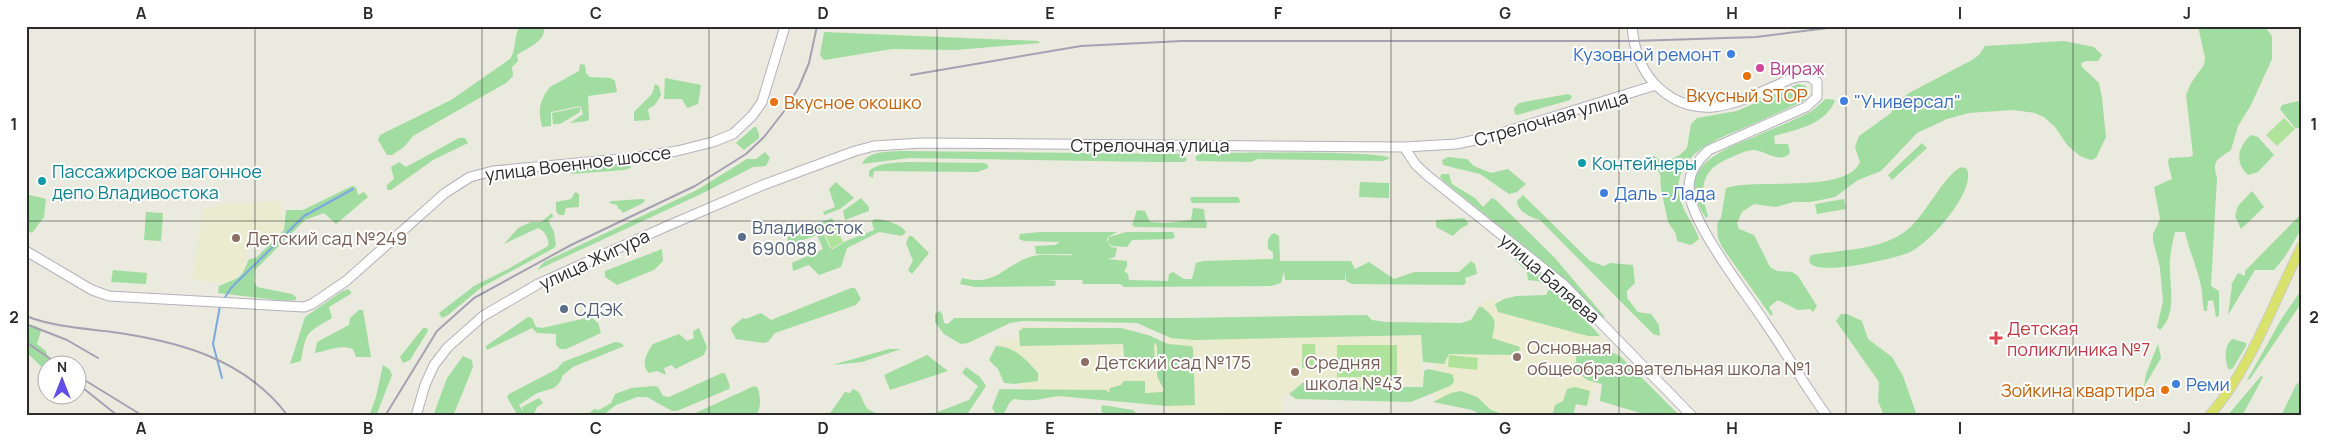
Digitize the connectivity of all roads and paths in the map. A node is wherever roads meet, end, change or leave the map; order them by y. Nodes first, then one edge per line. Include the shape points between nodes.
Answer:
1 (785, 26) edge
2 (1632, 26) edge
3 (1656, 85) junction
4 (1404, 146) junction
5 (824, 162) joint
6 (2302, 246) edge
7 (26, 251) edge
8 (416, 416) edge
9 (1692, 416) edge
10 (1827, 416) edge
11 (2209, 416) edge

1 - 7 main road, улица Военное шоссе via 762,102 733,134 669,152 493,170 470,177 445,193 346,281 312,304 293,308 104,295
2 - 3 main road via 1636,53
3 - 4 main road, Стрелочная улица via 1485,138 1456,144
3 - 10 main road via 1676,101 1703,108 1734,103 1798,77 1810,77 1816,82 1817,97 1806,107 1700,157 1693,169 1690,190 1693,206 1710,237
4 - 5 main road, Стрелочная улица via 921,143 874,146
4 - 9 main road, улица Баляева via 1428,176 1563,284
5 - 8 main road, улица Жигура via 665,227 538,284 496,308 468,327 438,359 425,385
6 - 11 main road via 2232,385

